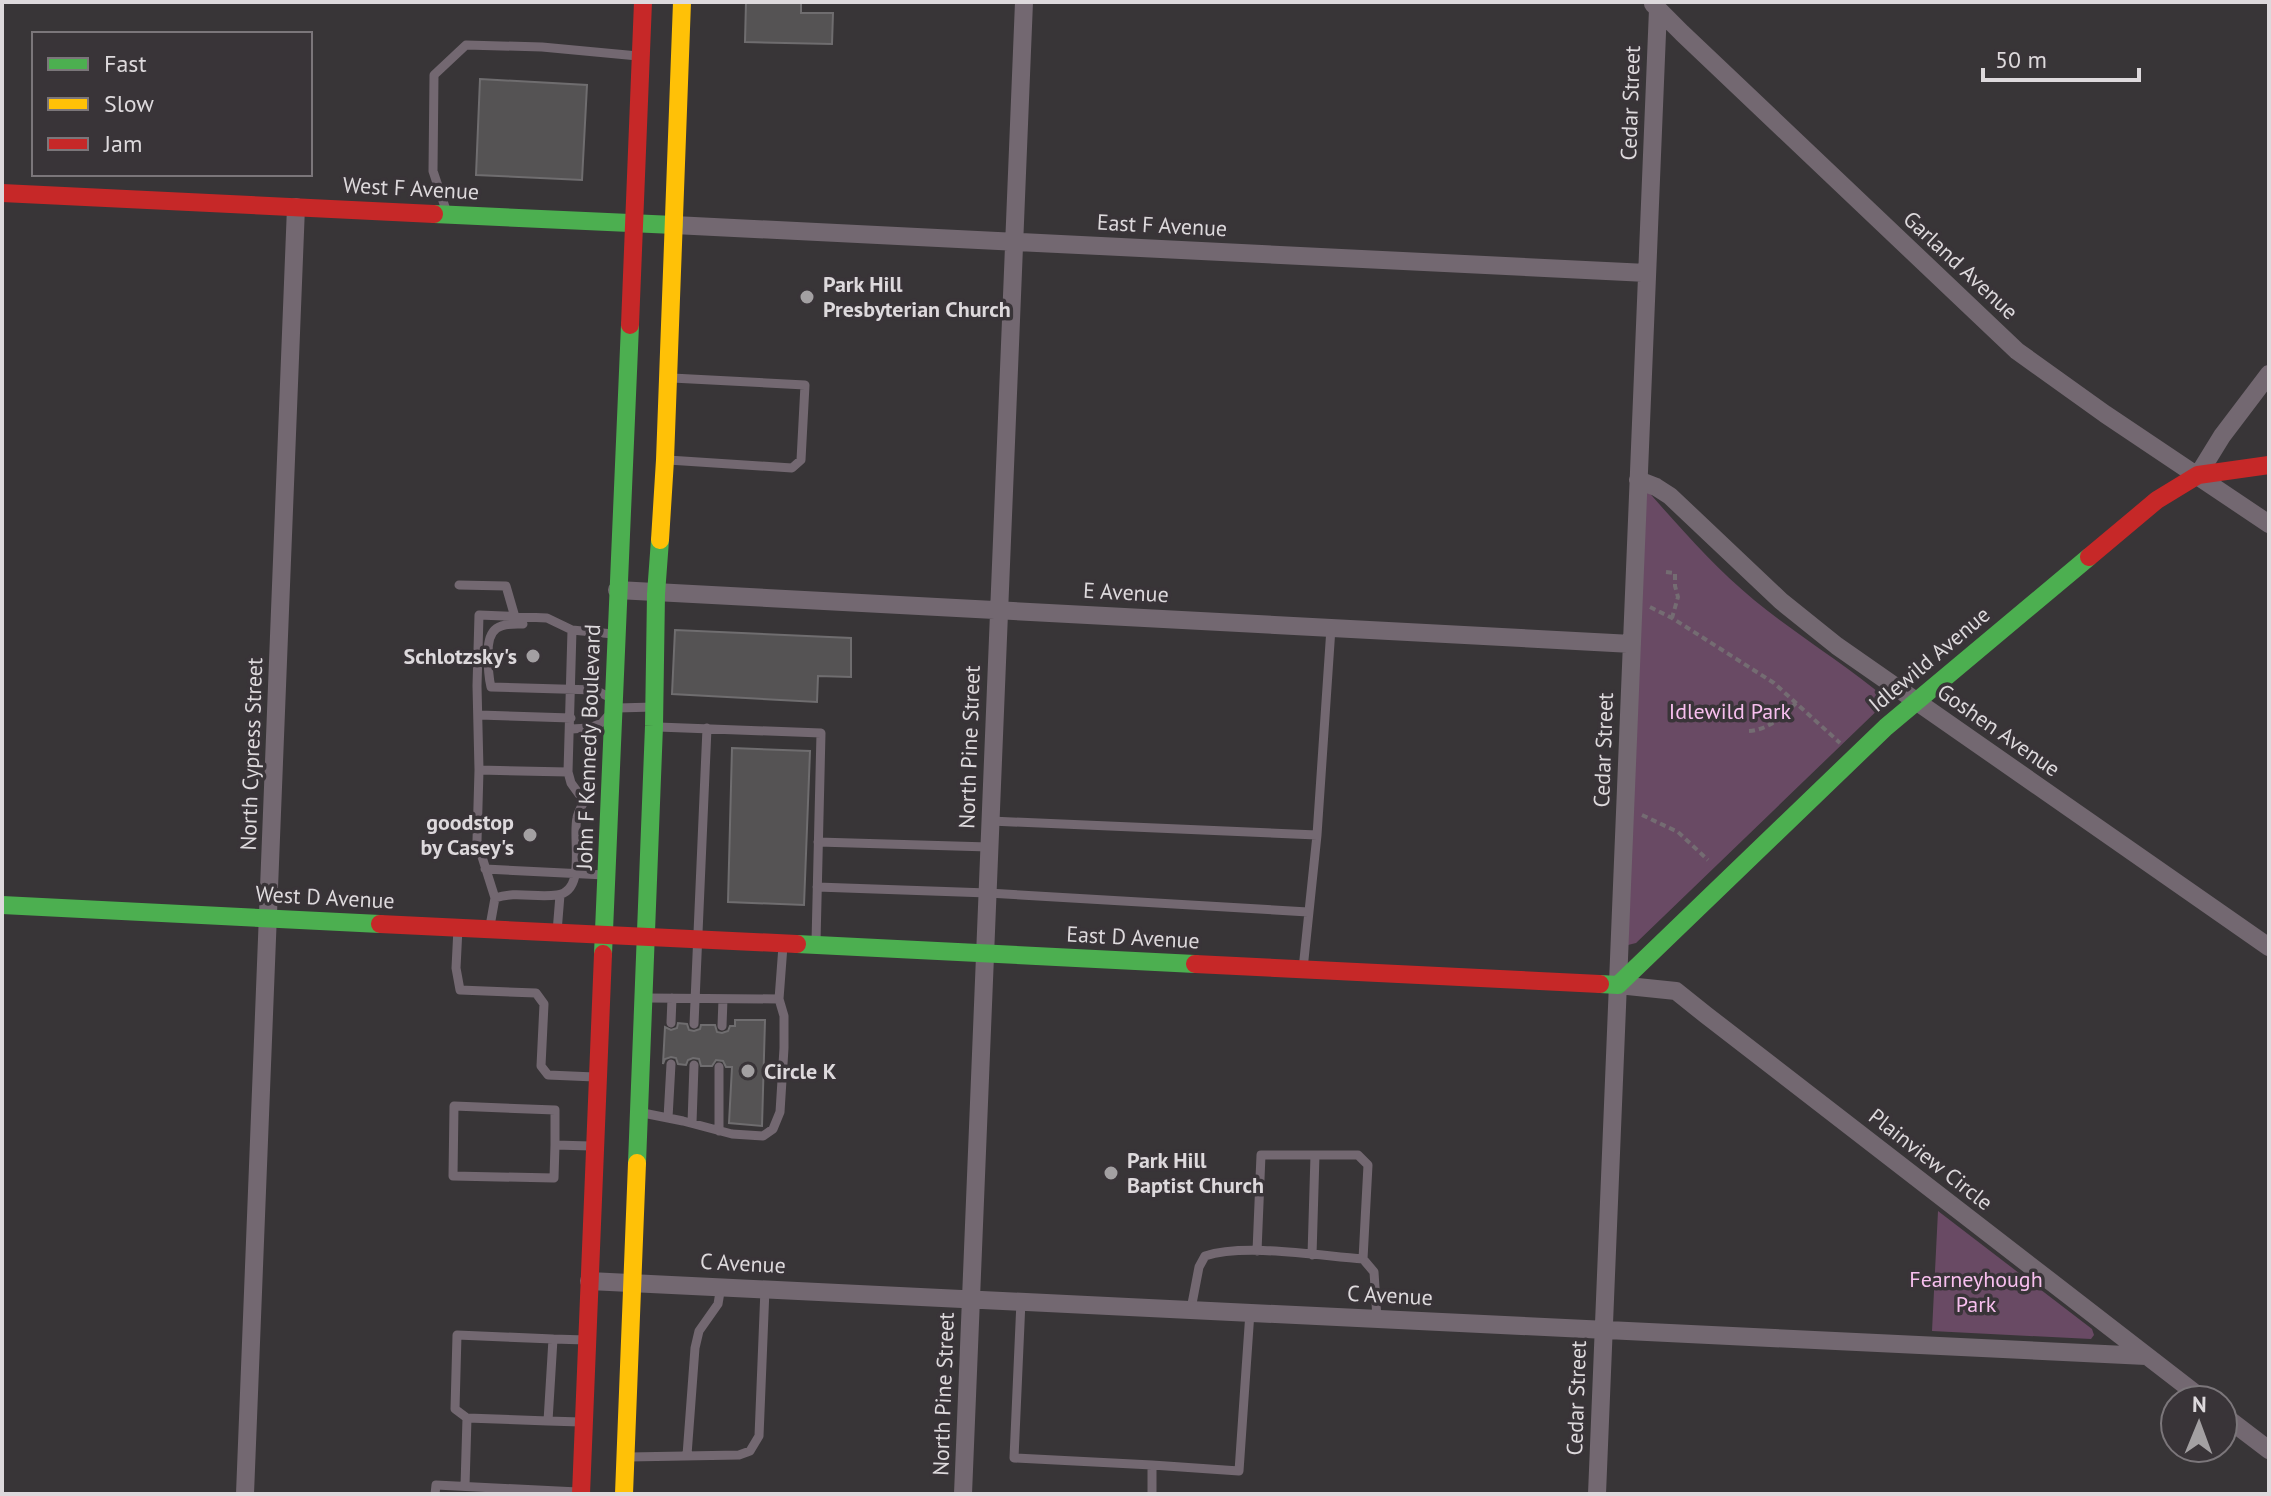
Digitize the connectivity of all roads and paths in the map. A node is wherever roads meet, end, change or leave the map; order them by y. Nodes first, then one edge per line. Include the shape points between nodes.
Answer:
1 (643, 2) edge
2 (682, 2) edge
3 (1024, 2) edge
4 (1654, 5) edge
5 (640, 56) junction
6 (2, 193) edge
7 (296, 207) junction
8 (447, 214) junction
9 (633, 223) junction
10 (674, 225) junction
11 (1014, 242) junction
12 (1647, 273) junction
13 (2269, 374) edge
14 (668, 378) junction
15 (665, 460) junction
16 (2269, 465) edge
17 (2198, 475) junction
18 (1638, 480) junction
19 (2269, 524) edge
20 (1666, 572) dead end
21 (459, 585) dead end
22 (617, 590) junction
23 (656, 594) junction
24 (1633, 599) junction
25 (999, 609) junction
26 (515, 617) junction
27 (547, 618) junction
28 (1672, 618) junction
29 (1331, 628) junction
30 (572, 630) junction
31 (616, 634) junction
32 (1632, 644) junction
33 (572, 690) junction
34 (1916, 701) junction
35 (1796, 703) junction
36 (613, 708) junction
37 (479, 715) junction
38 (655, 717) junction
39 (570, 723) junction
40 (707, 728) junction
41 (1749, 731) dead end
42 (1855, 756) junction
43 (479, 770) junction
44 (568, 772) junction
45 (611, 799) junction
46 (584, 801) junction
47 (1637, 813) dead end
48 (991, 821) junction
49 (1317, 835) junction
50 (818, 842) junction
51 (989, 847) junction
52 (1708, 860) dead end
53 (485, 869) junction
54 (575, 873) junction
55 (608, 875) junction
56 (817, 887) junction
57 (988, 893) junction
58 (560, 895) junction
59 (495, 898) junction
60 (2, 905) edge
61 (1308, 912) junction
62 (269, 919) junction
63 (458, 928) junction
64 (489, 930) junction
65 (557, 933) junction
66 (605, 935) junction
67 (646, 937) junction
68 (698, 940) junction
69 (783, 944) junction
70 (815, 946) junction
71 (2269, 947) edge
72 (985, 954) junction
73 (1303, 969) junction
74 (1618, 985) junction
75 (644, 998) junction
76 (672, 998) junction
77 (696, 999) junction
78 (723, 999) junction
79 (779, 999) junction
80 (671, 1023) dead end
81 (694, 1024) dead end
82 (722, 1026) dead end
83 (671, 1064) dead end
84 (694, 1065) dead end
85 (719, 1067) dead end
86 (597, 1077) junction
87 (639, 1112) junction
88 (668, 1118) junction
89 (692, 1123) junction
90 (719, 1131) junction
91 (555, 1145) junction
92 (595, 1146) junction
93 (1315, 1155) junction
94 (1257, 1251) junction
95 (1312, 1255) junction
96 (1363, 1259) junction
97 (589, 1281) junction
98 (633, 1282) junction
99 (721, 1286) junction
100 (765, 1288) junction
101 (971, 1298) junction
102 (1021, 1300) junction
103 (1191, 1309) junction
104 (1250, 1312) junction
105 (1377, 1318) junction
106 (1603, 1329) junction
107 (553, 1339) junction
108 (587, 1340) junction
109 (2146, 1356) junction
110 (2183, 1384) edge
111 (467, 1418) junction
112 (548, 1421) junction
113 (584, 1422) junction
114 (2239, 1427) edge
115 (2269, 1450) edge
116 (687, 1455) junction
117 (626, 1457) junction
118 (1152, 1465) junction
119 (465, 1486) junction
120 (544, 1492) edge
121 (581, 1493) edge
122 (245, 1494) edge
123 (435, 1494) edge
124 (624, 1494) edge
125 (963, 1494) edge
126 (1152, 1494) edge
127 (1597, 1494) edge

1 - 5 street, John F Kennedy Boulevard
2 - 10 street
3 - 11 street, North Pine Street
4 - 12 street, Cedar Street
4 - 17 street, Garland Avenue via 2017,351
5 - 8 lane via 466,45 434,75 433,171
5 - 9 street, John F Kennedy Boulevard
6 - 7 street, West F Avenue
7 - 8 street, West F Avenue
7 - 62 street, North Cypress Street
8 - 9 street, West F Avenue
9 - 10 street, West F Avenue
9 - 22 street, John F Kennedy Boulevard
10 - 11 street, East F Avenue
10 - 14 street
11 - 12 street, East F Avenue
11 - 25 street, North Pine Street
12 - 18 street, Cedar Street
13 - 17 street, Idlewild Avenue
14 - 15 street
14 - 15 lane via 805,385 801,460 792,468
15 - 23 street
16 - 17 street
17 - 19 street, Garland Avenue
17 - 34 street, Idlewild Avenue via 2157,500
18 - 24 street, Cedar Street
18 - 34 street, Goshen Avenue via 1670,496 1781,601
20 - 28 path via 1675,573 1678,597
21 - 26 lane via 506,586
22 - 23 street, E Avenue
22 - 31 street, John F Kennedy Boulevard
23 - 25 street, E Avenue
23 - 38 street
24 - 28 path
24 - 32 street, Cedar Street
25 - 29 street, E Avenue
25 - 48 street, North Pine Street
26 - 27 lane
26 - 37 lane via 479,615
27 - 30 lane
27 - 33 lane via 495,629 488,638 491,687
28 - 35 path via 1774,683
29 - 32 street, E Avenue
29 - 49 lane
30 - 31 lane
30 - 33 lane
31 - 36 street, John F Kennedy Boulevard
32 - 74 street, Cedar Street
33 - 36 lane via 595,690 609,697
33 - 39 lane
34 - 42 street, Idlewild Avenue
34 - 71 street, Goshen Avenue
35 - 41 path via 1769,725
35 - 42 path
36 - 38 lane
36 - 39 lane via 596,727
36 - 45 street, John F Kennedy Boulevard
37 - 39 lane
37 - 43 lane
38 - 40 lane
38 - 67 street
39 - 44 lane
40 - 50 lane via 821,733
40 - 68 lane
42 - 74 street, Idlewild Avenue
43 - 44 lane
43 - 53 lane via 477,841
44 - 46 lane
45 - 46 lane
45 - 55 street, John F Kennedy Boulevard
46 - 54 lane via 576,818
47 - 52 path via 1678,832
48 - 49 lane
48 - 51 street, North Pine Street
49 - 61 lane
50 - 51 lane
50 - 56 lane
51 - 57 street, North Pine Street
53 - 54 lane
53 - 59 lane
54 - 55 lane
54 - 58 lane via 573,885
55 - 66 street, John F Kennedy Boulevard
56 - 57 lane
56 - 70 lane
57 - 61 lane
57 - 72 street, North Pine Street
58 - 59 lane
58 - 65 lane
59 - 64 lane
60 - 62 street, West D Avenue
61 - 73 lane
62 - 63 street, West D Avenue
62 - 122 street, North Cypress Street
63 - 64 street, West D Avenue
63 - 86 lane via 460,990 536,993 544,1004 541,1066 548,1075
64 - 65 street, West D Avenue
65 - 66 street, West D Avenue
66 - 67 street, West D Avenue
66 - 86 street, John F Kennedy Boulevard
67 - 68 street, East D Avenue
67 - 75 street
68 - 69 street, East D Avenue
68 - 77 lane
69 - 70 street, East D Avenue
69 - 79 lane
70 - 72 street, East D Avenue
72 - 73 street, East D Avenue
72 - 101 street, North Pine Street
73 - 74 street, East D Avenue
74 - 106 street, Cedar Street
74 - 109 street, Plainview Circle via 1666,988 1684,995
75 - 76 lane
75 - 87 street
76 - 77 lane
76 - 80 lane
77 - 78 lane
77 - 81 lane
78 - 79 lane
78 - 82 lane
79 - 90 lane via 784,1048 780,1112 773,1129 763,1136
83 - 88 lane
84 - 89 lane
85 - 90 lane
86 - 92 street, John F Kennedy Boulevard
87 - 88 lane
87 - 98 street
88 - 89 lane
89 - 90 lane
91 - 91 lane via 555,1110 454,1106 453,1176 554,1178
91 - 92 lane
92 - 97 street, John F Kennedy Boulevard
93 - 94 lane via 1261,1155
93 - 95 lane
93 - 96 lane via 1358,1155 1368,1165
94 - 95 lane
94 - 103 lane via 1205,1256
95 - 96 lane
96 - 105 lane via 1374,1272
97 - 98 street, C Avenue
97 - 108 street, John F Kennedy Boulevard
98 - 99 street, C Avenue
98 - 117 street
99 - 100 street, C Avenue
99 - 116 lane via 718,1304 699,1331 695,1348
100 - 101 street, C Avenue
100 - 116 lane via 759,1436 750,1451 739,1455
101 - 102 street, C Avenue
101 - 125 street, North Pine Street
102 - 103 street, C Avenue
102 - 118 lane via 1014,1458
103 - 104 street, C Avenue
104 - 105 street, C Avenue
104 - 118 lane via 1239,1471
105 - 106 street, C Avenue
106 - 109 street, C Avenue
106 - 127 street, Cedar Street
107 - 108 lane
107 - 111 lane via 457,1335 455,1409
107 - 112 lane
108 - 113 street, John F Kennedy Boulevard
109 - 110 street, Plainview Circle
111 - 112 lane
111 - 119 lane
112 - 113 lane
113 - 121 street, John F Kennedy Boulevard
114 - 115 street
116 - 117 lane
117 - 124 street
118 - 126 lane
119 - 120 lane
119 - 123 lane via 436,1485
120 - 121 lane

